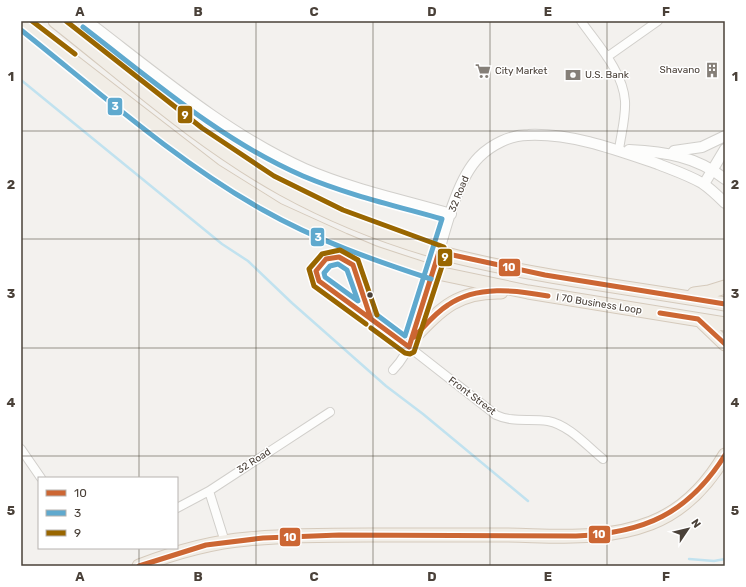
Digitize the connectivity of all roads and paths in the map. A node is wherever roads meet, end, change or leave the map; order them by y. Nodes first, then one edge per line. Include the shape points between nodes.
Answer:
1 (21, 21) edge
2 (55, 21) edge
3 (87, 21) edge
4 (581, 21) edge
5 (658, 21) edge
6 (607, 58) junction
7 (725, 136) edge
8 (725, 149) edge
9 (619, 150) junction
10 (661, 152) junction
11 (712, 170) junction
12 (725, 179) edge
13 (704, 184) junction
14 (725, 203) edge
15 (451, 214) junction
16 (439, 252) junction
17 (433, 272) junction
18 (725, 287) edge
19 (528, 292) junction
20 (668, 294) junction
21 (725, 304) edge
22 (698, 319) junction
23 (725, 324) edge
24 (411, 342) junction
25 (725, 344) edge
26 (393, 370) dead end
27 (330, 412) dead end
28 (21, 449) edge
29 (725, 455) edge
30 (603, 459) dead end
31 (40, 477) edge
32 (209, 491) junction
33 (178, 507) edge
34 (225, 542) junction
35 (139, 566) edge

1 - 17 main road, I 70 Business Loop via 188,151 247,192 278,210 344,240
2 - 16 main road, I 70 Business Loop via 198,134 249,168 332,213 371,230
3 - 15 street via 210,113 290,162 328,178
4 - 6 street
5 - 6 street
6 - 9 street via 621,84 625,100
7 - 10 street via 708,146
8 - 11 street
9 - 10 street, 32 Road
9 - 13 street, 32 Road via 676,170
9 - 15 street, 32 Road via 548,135 527,134 513,137 479,157 466,175
10 - 11 street, 32 Road via 685,157
11 - 12 street, 32 Road
11 - 13 street
13 - 14 street, 32 Road
15 - 16 street, 32 Road
16 - 17 street, 32 Road
16 - 20 main road, I 70 Business Loop via 545,274
17 - 19 main road, I 70 Business Loop
17 - 24 street, 32 Road
18 - 20 main road via 709,292
19 - 22 main road, I 70 Business Loop
19 - 24 main road via 492,292 461,298 443,308
20 - 21 main road, I 70 Business Loop
22 - 23 main road, I 70 Business Loop
22 - 25 main road
24 - 26 street, 32 Road
24 - 30 street, Front Street via 496,415 504,419 537,420 557,424 567,429
27 - 32 street, 32 Road
28 - 31 street
29 - 34 main road via 705,484 682,506 651,523 599,536 301,536 247,538
32 - 33 street, 32 Road
32 - 34 street
34 - 35 main road via 173,554

